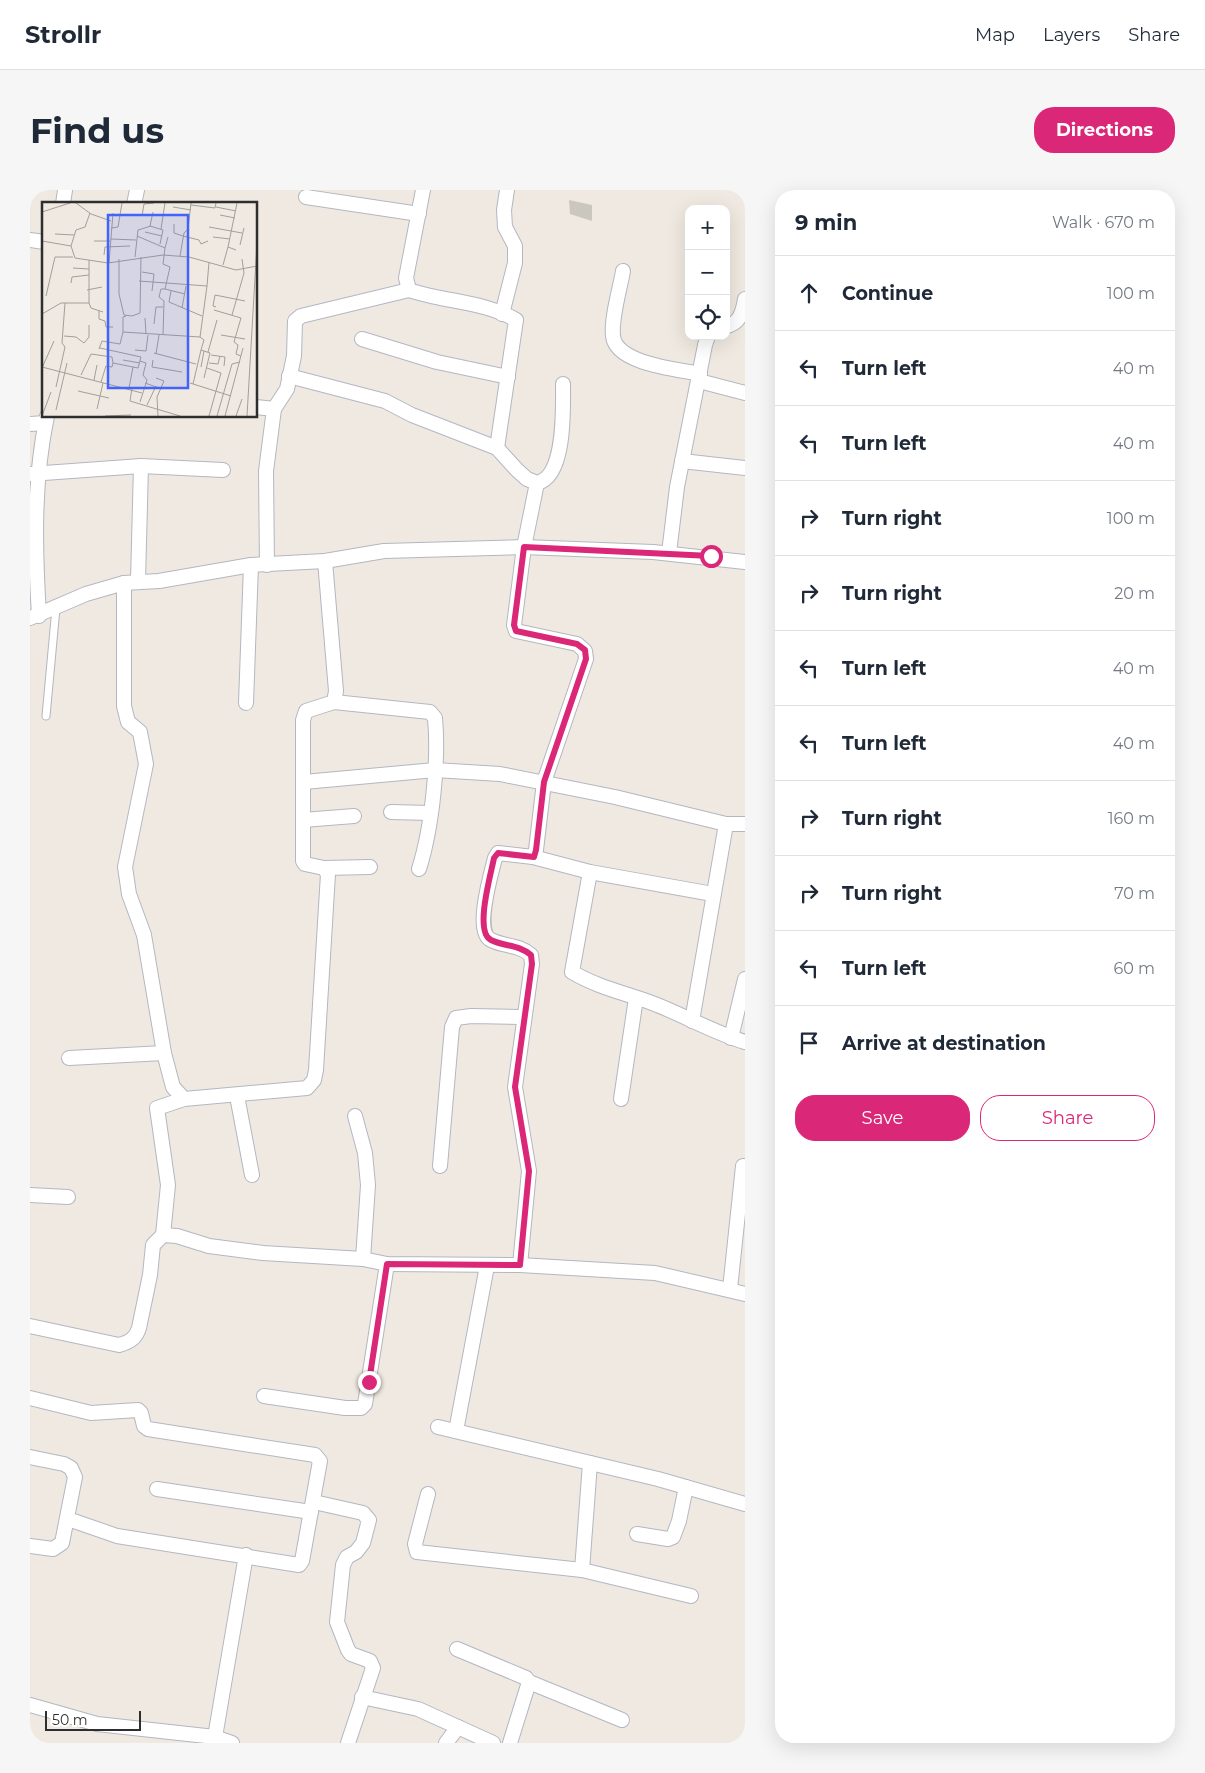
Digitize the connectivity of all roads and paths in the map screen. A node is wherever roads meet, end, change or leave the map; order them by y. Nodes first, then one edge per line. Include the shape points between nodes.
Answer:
1 (423, 190) edge
2 (507, 190) edge
3 (328, 195) edge
4 (306, 198) dead end
5 (419, 214) junction
6 (623, 271) dead end
7 (408, 290) junction
8 (745, 299) edge
9 (502, 314) junction
10 (730, 324) edge
11 (362, 339) dead end
12 (706, 340) edge
13 (290, 376) junction
14 (508, 377) junction
15 (700, 377) junction
16 (563, 384) dead end
17 (745, 392) edge
18 (258, 407) edge
19 (274, 409) junction
20 (46, 419) edge
21 (30, 424) edge
22 (496, 448) junction
23 (682, 461) junction
24 (141, 466) junction
25 (745, 468) edge
26 (223, 470) dead end
27 (34, 474) edge
28 (537, 483) junction
29 (524, 547) junction
30 (669, 553) junction
31 (325, 561) junction
32 (745, 562) edge
33 (250, 565) junction
34 (267, 565) junction
35 (138, 581) junction
36 (124, 583) junction
37 (56, 608) junction
38 (34, 617) edge
39 (334, 702) junction
40 (246, 703) dead end
41 (46, 716) dead end
42 (434, 770) junction
43 (304, 782) junction
44 (544, 782) junction
45 (391, 812) dead end
46 (430, 813) junction
47 (354, 816) dead end
48 (303, 820) junction
49 (726, 824) junction
50 (745, 824) edge
51 (534, 857) junction
52 (324, 868) junction
53 (370, 868) dead end
54 (419, 869) dead end
55 (590, 872) junction
56 (714, 894) junction
57 (745, 979) edge
58 (636, 998) junction
59 (523, 1018) junction
60 (692, 1021) junction
61 (731, 1038) junction
62 (745, 1042) edge
63 (164, 1053) junction
64 (69, 1058) dead end
65 (238, 1096) junction
66 (184, 1099) junction
67 (622, 1099) dead end
68 (355, 1116) dead end
69 (440, 1166) dead end
70 (743, 1166) dead end
71 (252, 1175) dead end
72 (30, 1195) edge
73 (68, 1197) dead end
74 (162, 1235) junction
75 (363, 1259) junction
76 (387, 1264) junction
77 (520, 1265) junction
78 (487, 1266) junction
79 (730, 1289) junction
80 (745, 1294) edge
81 (30, 1326) edge
82 (264, 1396) dead end
83 (30, 1398) edge
84 (438, 1427) dead end
85 (456, 1432) junction
86 (30, 1457) edge
87 (590, 1463) junction
88 (686, 1487) junction
89 (157, 1489) dead end
90 (428, 1494) dead end
91 (745, 1504) edge
92 (312, 1507) junction
93 (68, 1519) junction
94 (637, 1534) dead end
95 (30, 1546) edge
96 (246, 1555) junction
97 (582, 1570) junction
98 (691, 1596) dead end
99 (457, 1649) dead end
100 (529, 1682) junction
101 (362, 1697) junction
102 (30, 1705) edge
103 (622, 1720) dead end
104 (458, 1727) junction
105 (215, 1737) junction
106 (232, 1743) edge
107 (348, 1743) edge
108 (446, 1743) edge
109 (493, 1743) edge
110 (510, 1743) edge

1 - 5 street
2 - 9 street via 505,226 515,246 515,263
3 - 4 street
3 - 5 street
5 - 7 street via 406,278
6 - 15 street via 613,334 615,346 642,361
7 - 9 street
7 - 13 street via 301,316 295,321
8 - 10 street via 739,319
9 - 14 street via 516,320
11 - 14 street via 437,362
12 - 15 street
13 - 19 street
13 - 22 street via 386,401 412,415
14 - 22 street
15 - 17 street
15 - 23 street
16 - 28 street via 562,427 555,464 548,477
18 - 19 street
19 - 34 street via 266,471
20 - 21 street
20 - 27 street
22 - 28 street via 527,479
23 - 25 street
23 - 30 street
24 - 26 street
24 - 27 street
24 - 35 street
27 - 38 street
28 - 29 street
29 - 30 street
29 - 31 street via 384,551
29 - 44 street via 514,625 516,631 577,644 585,650 586,659
30 - 32 street
31 - 34 street
31 - 39 street via 336,691
33 - 34 street
33 - 35 street via 159,581
33 - 40 street
35 - 36 street
36 - 37 street via 86,594
36 - 63 street via 124,706 128,722 140,732 146,764 125,868 128,894 144,935
37 - 38 street
37 - 41 lane
39 - 42 street via 430,712 436,725
39 - 43 street via 306,711 303,720
42 - 43 street
42 - 44 street via 500,774
42 - 46 street
43 - 48 street
44 - 49 street
44 - 51 street
45 - 46 street
46 - 54 street
47 - 48 street
48 - 52 street via 303,862
49 - 50 street
49 - 56 street
51 - 55 street
51 - 59 street via 498,853 494,858 482,921 485,935 490,940 523,948 531,955
52 - 53 street
52 - 65 street via 328,874 328,888 314,1080 307,1088
55 - 56 street
55 - 58 street via 572,972 584,980
56 - 60 street
57 - 61 street
58 - 60 street
58 - 67 street
59 - 69 street via 456,1018 452,1027
59 - 77 street via 515,1087 529,1171
60 - 61 street
61 - 62 street
63 - 64 street
63 - 66 street via 173,1086
65 - 66 street
65 - 71 street
66 - 74 street via 157,1108 168,1185
68 - 75 street via 365,1153 368,1186
70 - 79 street
72 - 73 street
74 - 75 street via 209,1246 263,1253
74 - 81 street via 153,1245 139,1328 129,1342 119,1345
75 - 76 street
76 - 78 street
76 - 82 street via 365,1404 361,1408 345,1408
77 - 78 street
77 - 79 street via 656,1273
78 - 85 street
79 - 80 street
83 - 92 street via 91,1413 138,1410 148,1429 315,1455 320,1460
84 - 85 street
85 - 87 street
86 - 93 street via 71,1468 74,1476
87 - 88 street
87 - 97 street
88 - 91 street
88 - 94 street via 673,1537
89 - 92 street
90 - 97 street via 415,1544 417,1552
92 - 96 street via 299,1566
92 - 101 street via 363,1513 369,1520 363,1543 346,1557 343,1565 337,1622 348,1650 372,1664
93 - 95 street via 58,1548
93 - 96 street via 117,1536
96 - 105 street
97 - 98 street
99 - 100 street
100 - 103 street
100 - 110 street
101 - 104 street via 418,1709
101 - 107 street
102 - 105 street via 97,1724
104 - 108 street
104 - 109 street
105 - 106 street

